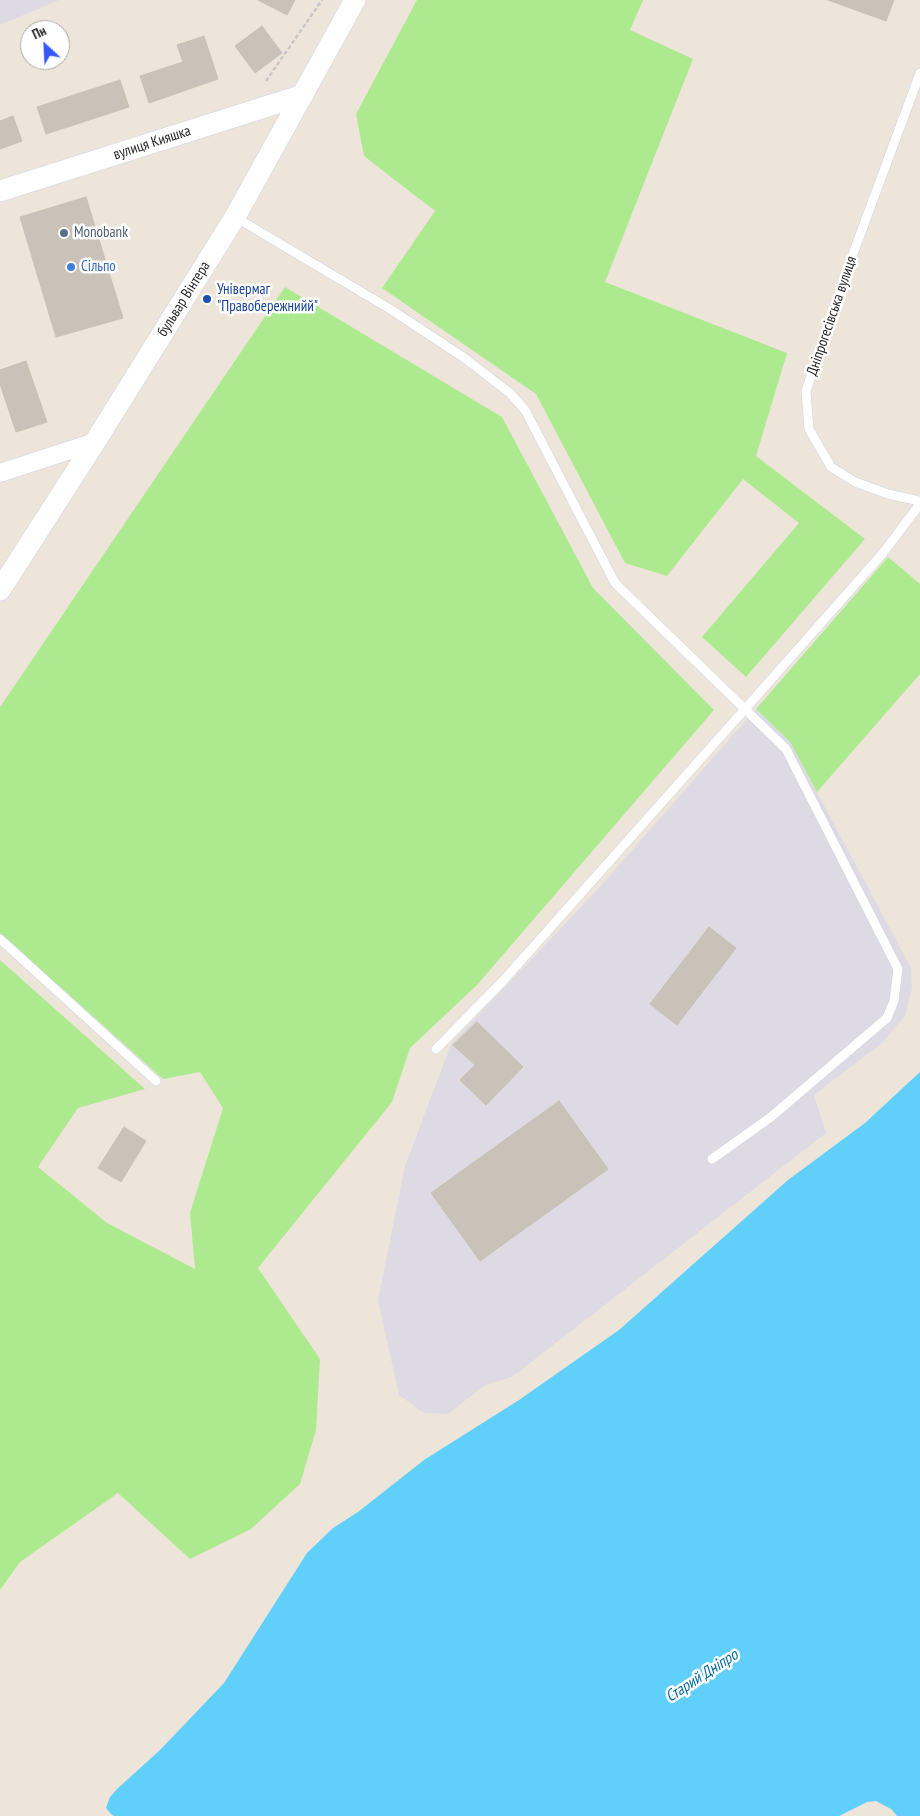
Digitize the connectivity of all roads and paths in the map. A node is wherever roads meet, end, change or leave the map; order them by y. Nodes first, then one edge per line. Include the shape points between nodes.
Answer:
1 (322, 0) edge
2 (355, 0) edge
3 (920, 73) edge
4 (266, 81) dead end
5 (303, 95) junction
6 (0, 192) edge
7 (235, 217) junction
8 (95, 442) junction
9 (0, 472) edge
10 (920, 503) edge
11 (0, 590) edge
12 (745, 709) junction
13 (0, 939) edge
14 (436, 1049) dead end
15 (156, 1081) dead end
16 (712, 1159) dead end

1 - 4 path
2 - 5 street, бульвар Вінтера
3 - 10 lane, Дніпрогесівська вулиця via 806,391 809,429 831,467 856,482
5 - 6 street, вулиця Кияшка
5 - 7 street, бульвар Вінтера
7 - 8 street, бульвар Вінтера
7 - 12 lane via 390,309 510,393 525,410 615,583
8 - 9 street
8 - 11 street, бульвар Вінтера
10 - 12 lane via 883,553
12 - 14 lane via 502,982
12 - 16 lane via 786,749 898,969 894,1001 887,1018 771,1117
13 - 15 lane

